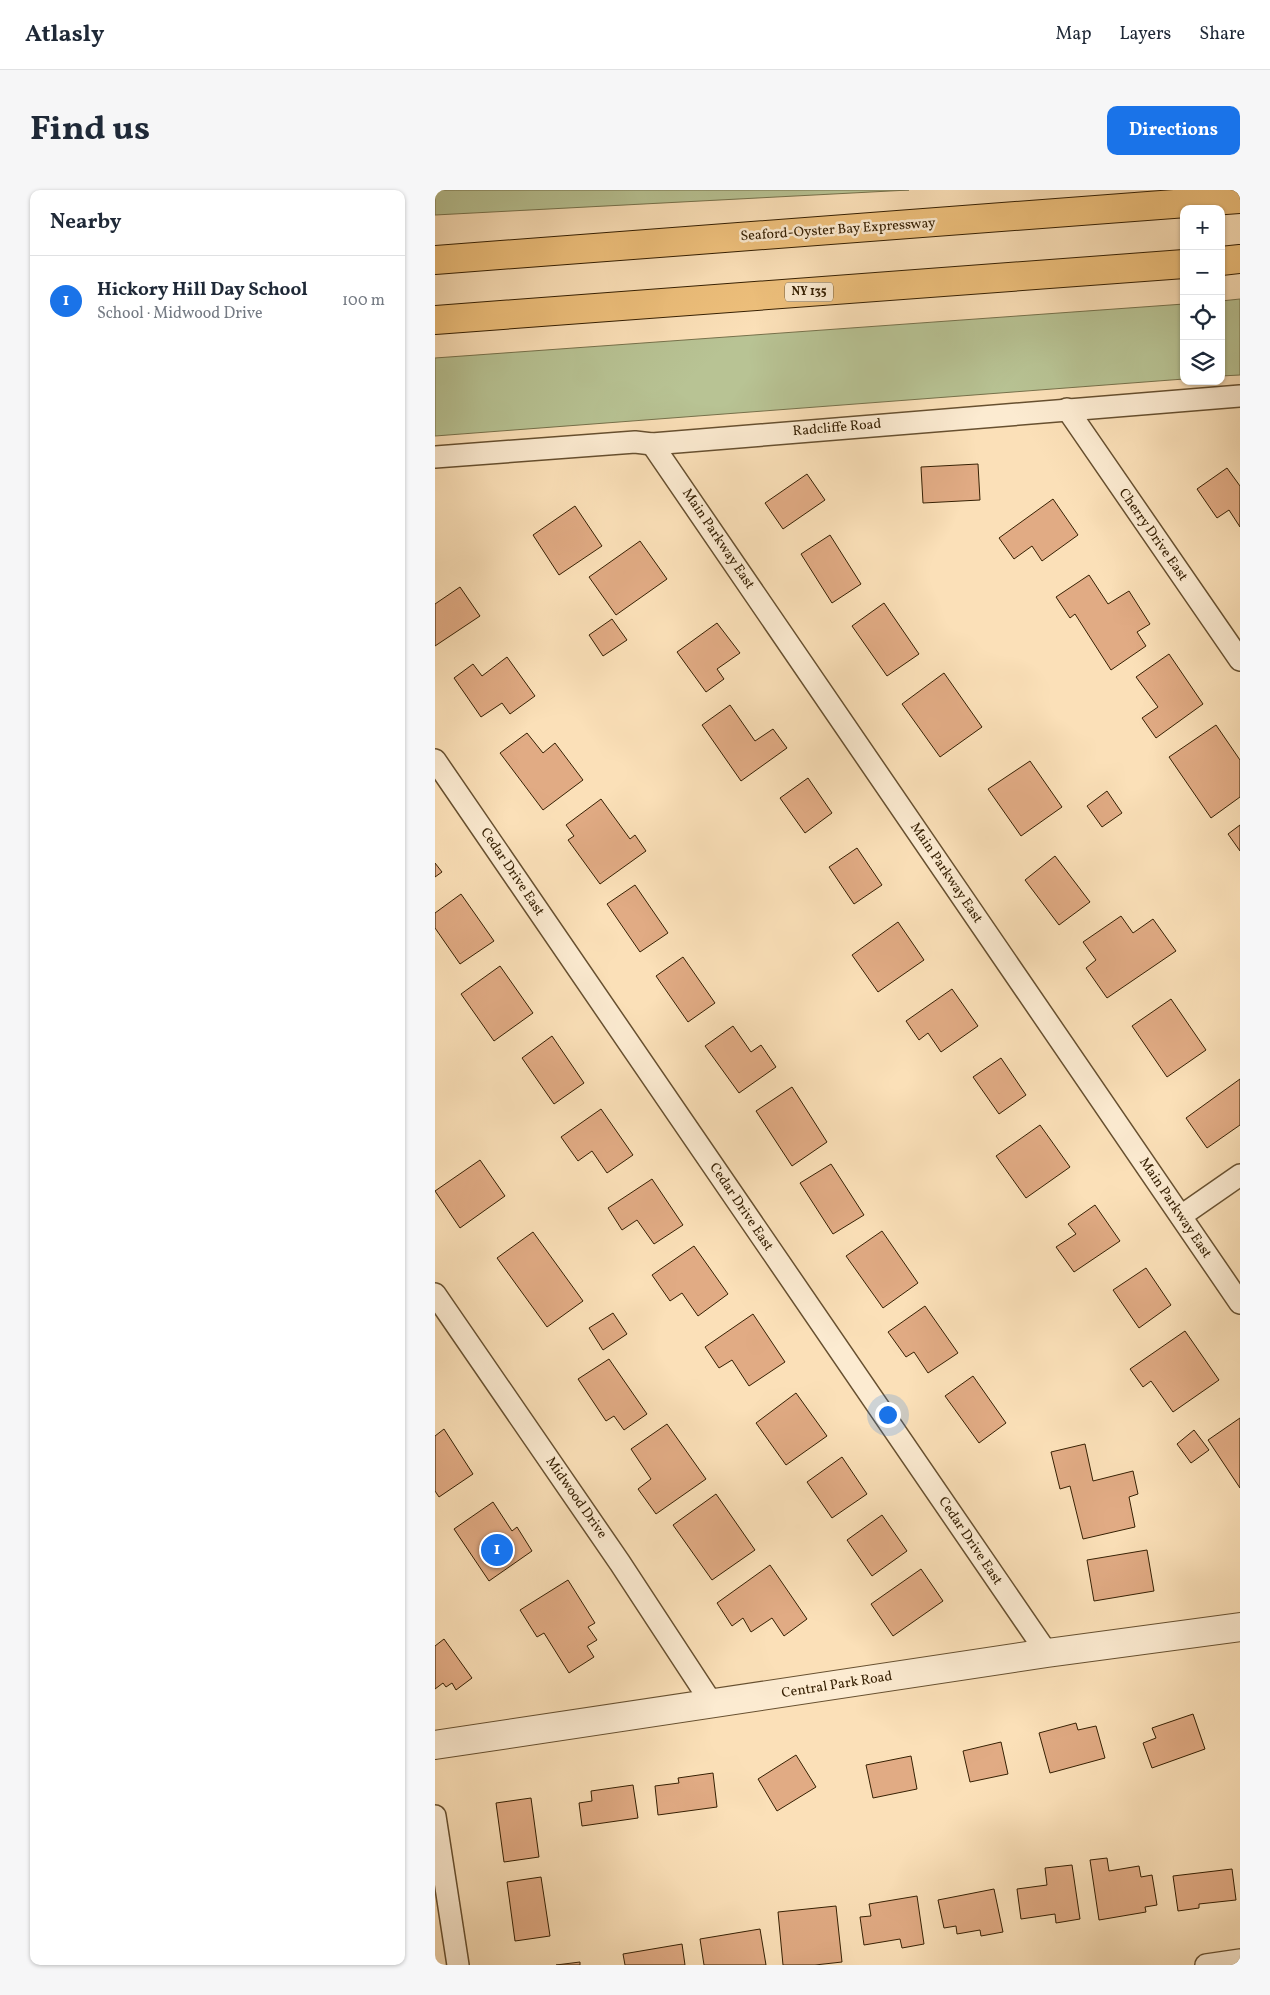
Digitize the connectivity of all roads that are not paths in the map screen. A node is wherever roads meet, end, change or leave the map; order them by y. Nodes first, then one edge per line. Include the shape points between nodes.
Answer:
1 (1240, 199) edge
2 (435, 251) edge
3 (525, 253) junction
4 (1240, 259) edge
5 (435, 260) edge
6 (1225, 261) edge
7 (1180, 264) edge
8 (435, 320) edge
9 (1240, 396) edge
10 (1067, 410) junction
11 (652, 444) junction
12 (435, 457) edge
13 (1240, 660) edge
14 (435, 760) edge
15 (1240, 1175) edge
16 (1181, 1216) junction
17 (435, 1294) edge
18 (1240, 1303) edge
19 (1240, 1627) edge
20 (1047, 1653) junction
21 (713, 1704) junction
22 (435, 1744) edge
23 (435, 1816) edge
24 (1240, 1960) edge
25 (458, 1965) edge
26 (1206, 1965) edge

1 - 3 highway, Seaford-Oyster Bay Expressway
2 - 3 highway
3 - 5 highway, Seaford-Oyster Bay Expressway
4 - 6 highway
7 - 8 highway, NY 135
9 - 10 street, Radcliffe Road
10 - 11 street, Radcliffe Road
10 - 13 street, Cherry Drive East
11 - 12 street, Radcliffe Road via 635,442
11 - 16 street, Main Parkway East
14 - 20 street, Cedar Drive East
15 - 16 street
16 - 18 street, Main Parkway East
17 - 21 street, Midwood Drive
19 - 20 street, Central Park Road
20 - 21 street, Central Park Road
21 - 22 street, Central Park Road
23 - 25 street
24 - 26 street

